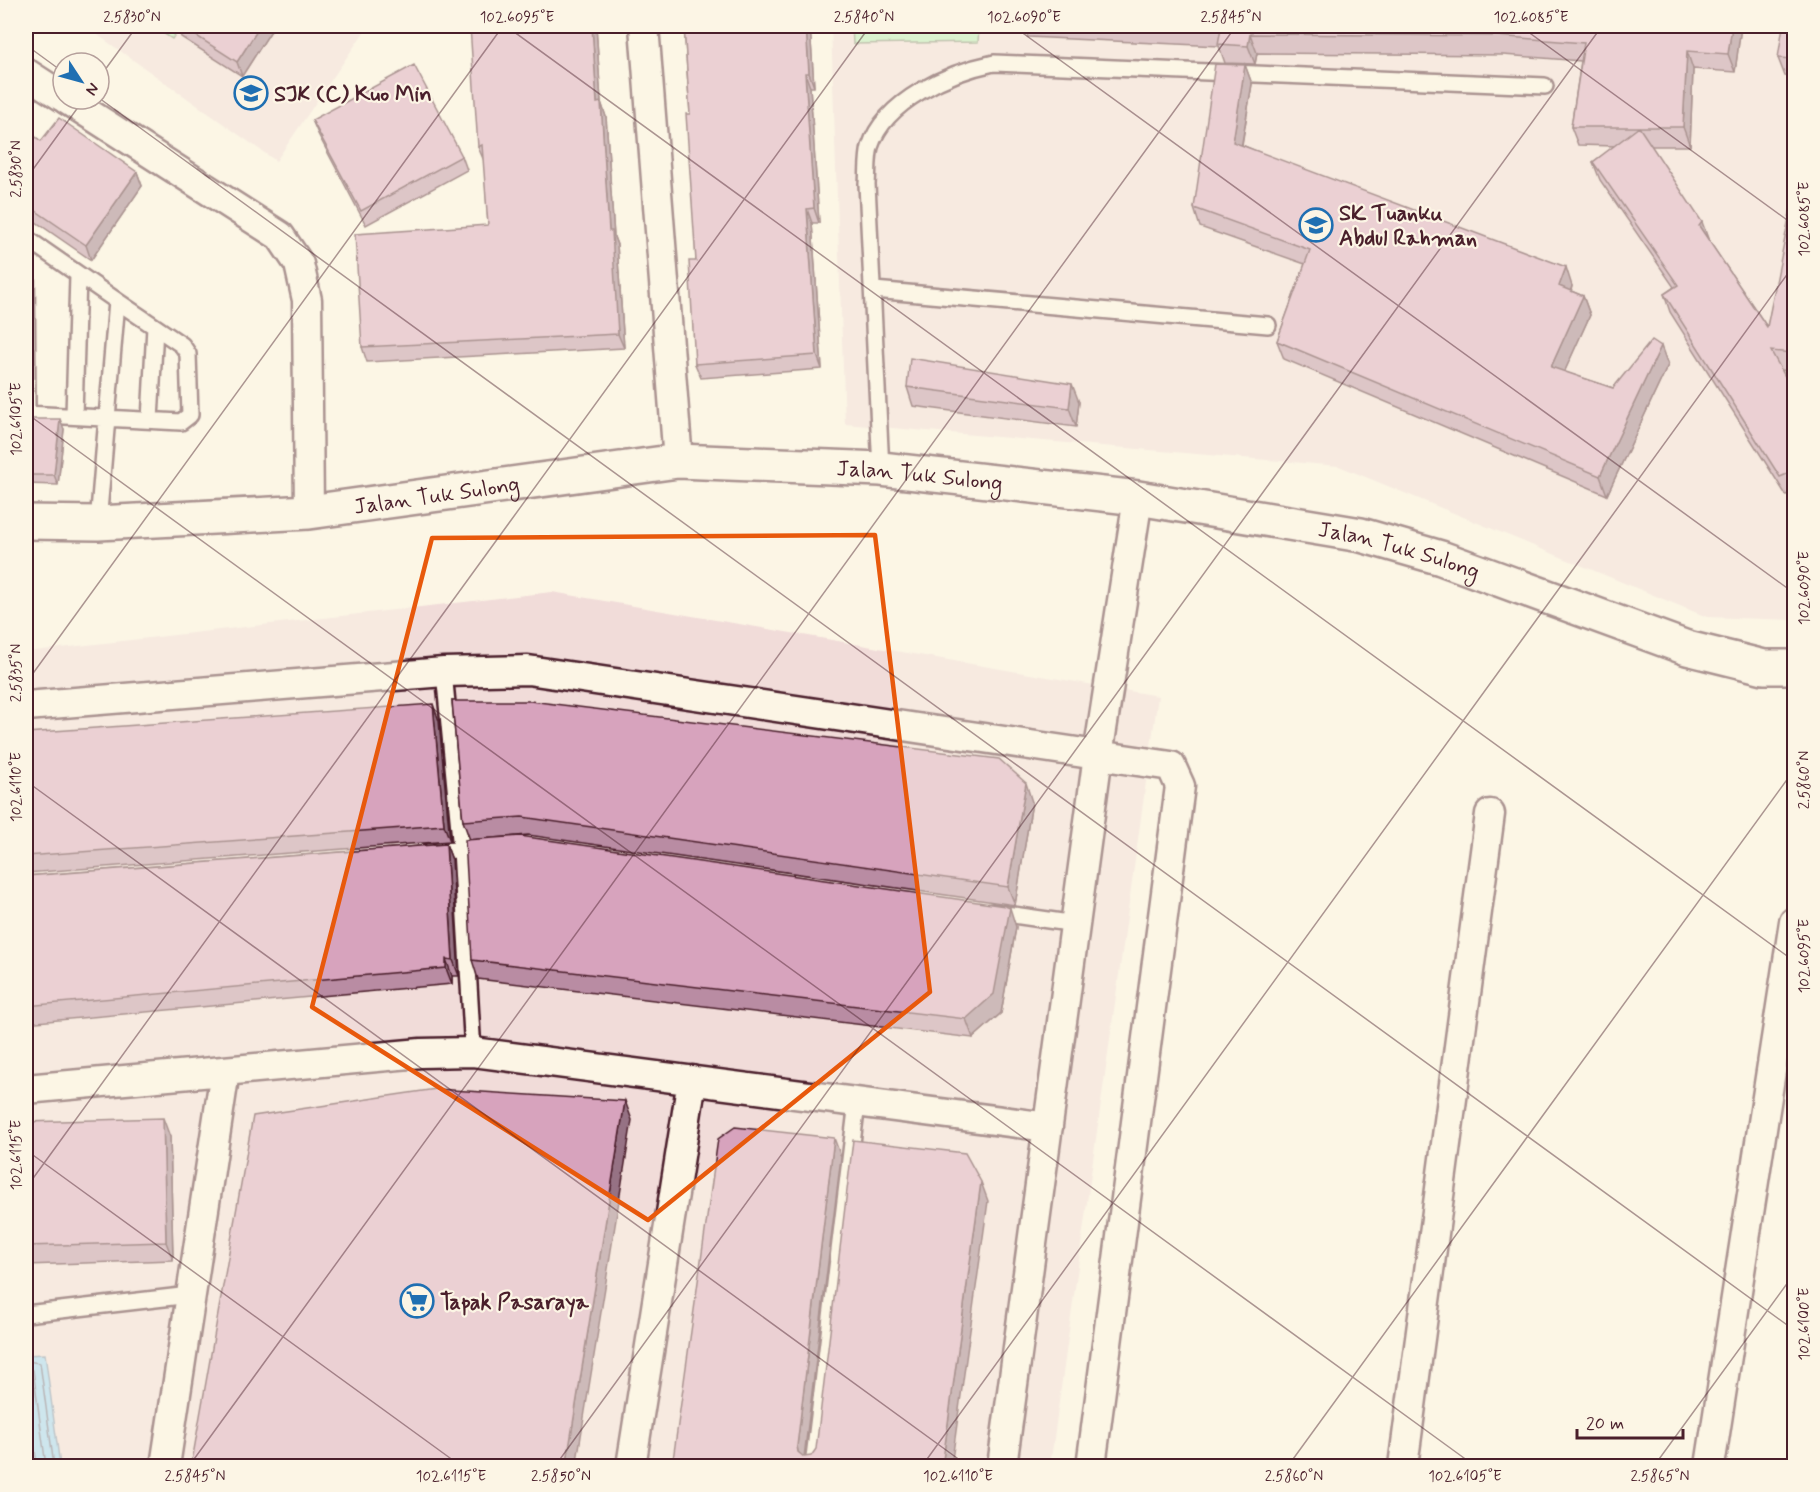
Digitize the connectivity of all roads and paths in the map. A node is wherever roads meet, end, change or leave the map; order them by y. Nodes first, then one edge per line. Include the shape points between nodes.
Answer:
1 (644, 26) edge
2 (26, 73) edge
3 (1545, 86) dead end
4 (51, 89) edge
5 (84, 111) edge
6 (26, 238) edge
7 (78, 275) junction
8 (874, 290) junction
9 (117, 301) junction
10 (1268, 326) dead end
11 (155, 327) junction
12 (26, 414) edge
13 (75, 416) junction
14 (107, 417) junction
15 (150, 420) junction
16 (678, 461) junction
17 (881, 469) junction
18 (1138, 498) junction
19 (309, 512) junction
20 (26, 522) edge
21 (98, 523) junction
22 (1794, 667) edge
23 (444, 672) junction
24 (26, 706) edge
25 (1098, 755) junction
26 (1490, 814) dead end
27 (495, 848) edge
28 (461, 850) junction
29 (414, 853) edge
30 (982, 911) edge
31 (1794, 922) edge
32 (1076, 924) junction
33 (473, 1052) junction
34 (225, 1071) junction
35 (692, 1080) junction
36 (26, 1089) edge
37 (857, 1102) junction
38 (1048, 1127) junction
39 (190, 1295) junction
40 (26, 1314) edge
41 (165, 1467) edge
42 (631, 1467) edge
43 (813, 1467) edge
44 (1002, 1467) edge
45 (1091, 1467) edge
46 (1403, 1467) edge
47 (1710, 1467) edge

1 - 16 street
2 - 4 street
3 - 8 lane via 994,63 964,69 915,93 880,127 870,147 867,184
5 - 19 street via 280,236 299,264 308,300
6 - 7 lane
6 - 12 lane
7 - 9 lane
7 - 13 lane
8 - 10 lane
8 - 17 lane
9 - 11 lane
9 - 14 lane
11 - 15 lane
11 - 15 lane via 182,345 188,354 190,415 181,422
12 - 13 lane
13 - 14 lane
14 - 15 lane
14 - 21 lane
16 - 17 street, Jalan Tuk Sulong
16 - 19 street, Jalan Tuk Sulong
17 - 18 street, Jalan Tuk Sulong
18 - 22 street, Jalan Tuk Sulong via 1361,535 1441,558 1687,648 1764,667
18 - 25 street
19 - 21 street, Jalan Tuk Sulong
20 - 21 street, Jalan Tuk Sulong
23 - 24 street
23 - 25 street via 528,670
23 - 28 lane
25 - 32 street
25 - 45 street via 1171,766 1180,786
26 - 46 street
27 - 28 lane
28 - 29 lane
28 - 33 lane
30 - 32 lane
31 - 47 street
32 - 38 street
33 - 34 street
33 - 35 street
34 - 36 street
34 - 39 street
35 - 37 street
35 - 42 street
37 - 38 street
37 - 43 lane
38 - 44 street
39 - 40 lane
39 - 41 street

